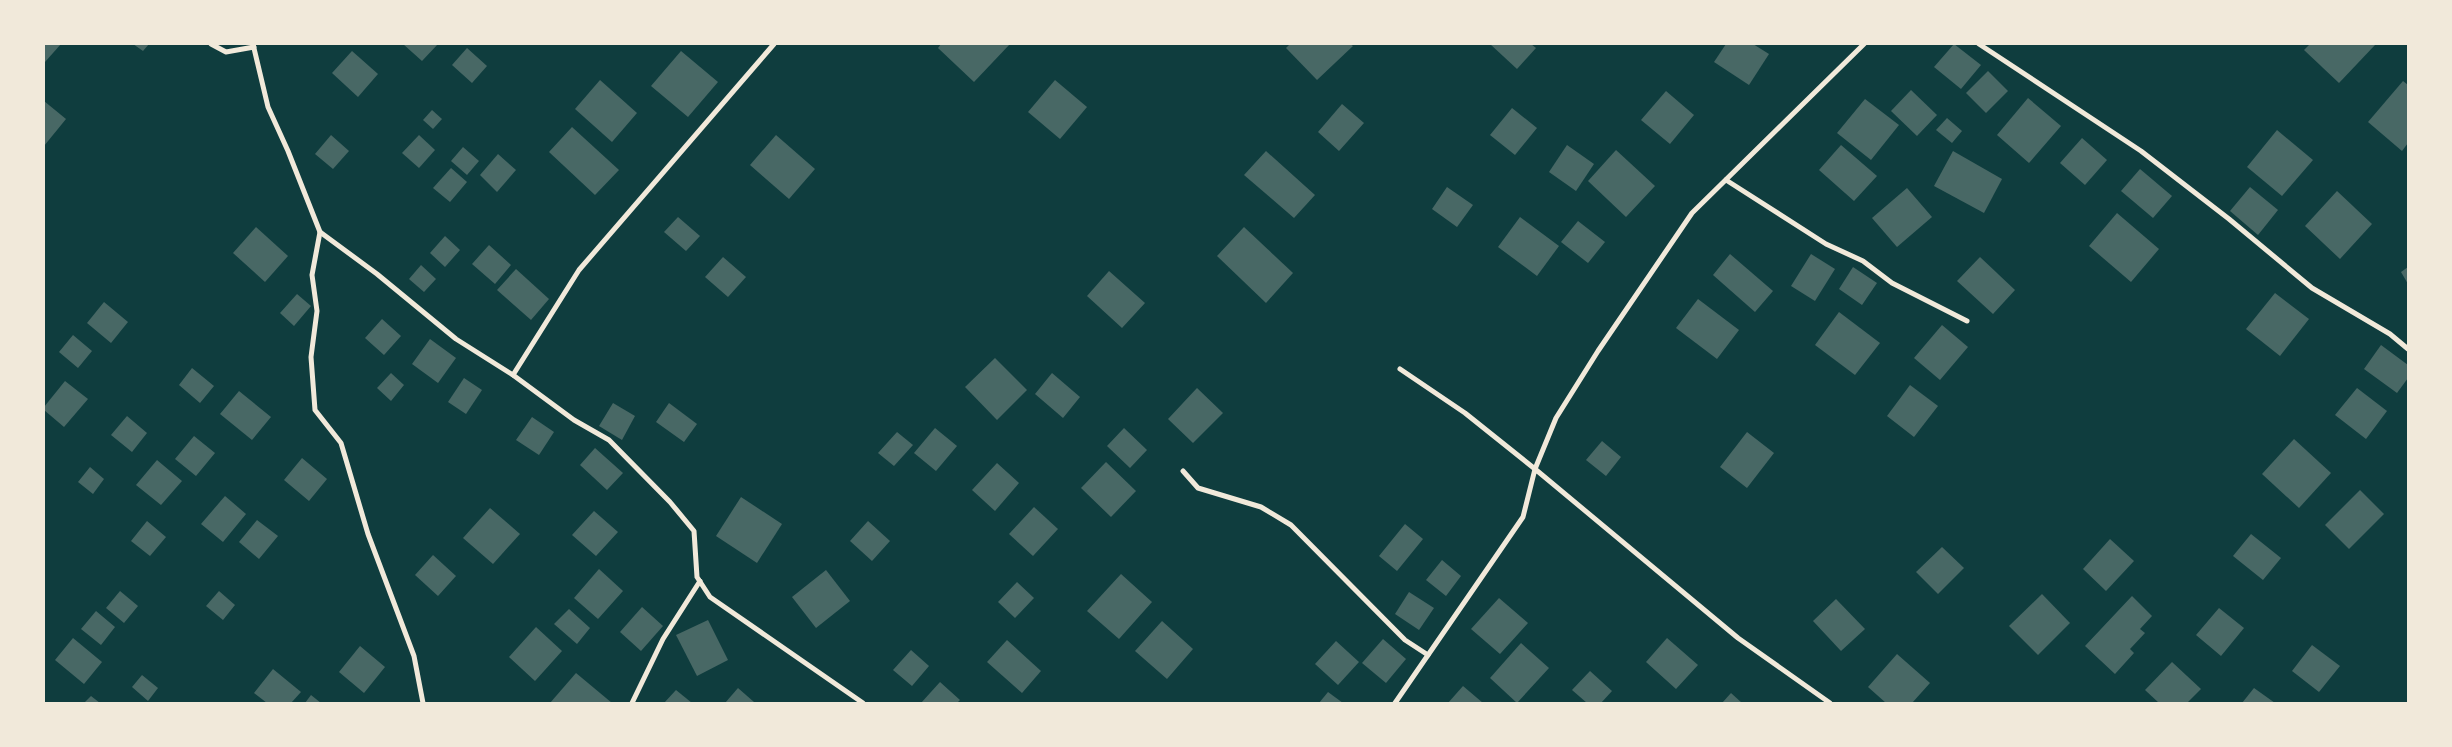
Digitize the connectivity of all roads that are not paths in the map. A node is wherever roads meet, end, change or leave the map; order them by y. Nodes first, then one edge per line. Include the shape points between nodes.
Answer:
1 (211, 44) edge
2 (774, 44) edge
3 (1864, 44) edge
4 (1979, 44) edge
5 (253, 45) edge
6 (1726, 180) junction
7 (320, 232) junction
8 (1967, 321) dead end
9 (2408, 349) edge
10 (1400, 369) dead end
11 (513, 375) junction
12 (1535, 469) junction
13 (1183, 471) dead end
14 (700, 581) junction
15 (1428, 655) junction
16 (422, 703) edge
17 (632, 703) edge
18 (863, 703) edge
19 (1394, 703) edge
20 (1830, 703) edge

1 - 5 street via 226,52
2 - 11 street via 580,270
3 - 6 street
4 - 9 street via 2142,151 2312,288 2390,334
5 - 7 street via 268,107
6 - 8 street via 1826,244 1863,261 1892,283
6 - 12 street via 1692,213 1598,351 1556,418
7 - 11 street via 456,339
7 - 16 street via 312,275 316,310 310,357 315,410 341,443 368,534 414,656
10 - 12 street via 1465,413
11 - 14 street via 574,420 609,440 670,502 694,532
12 - 15 street via 1523,517
12 - 20 street via 1738,638
13 - 15 street via 1198,488 1261,507 1291,525 1405,640
14 - 17 street via 663,639
14 - 18 street via 710,597 722,607
15 - 19 street

